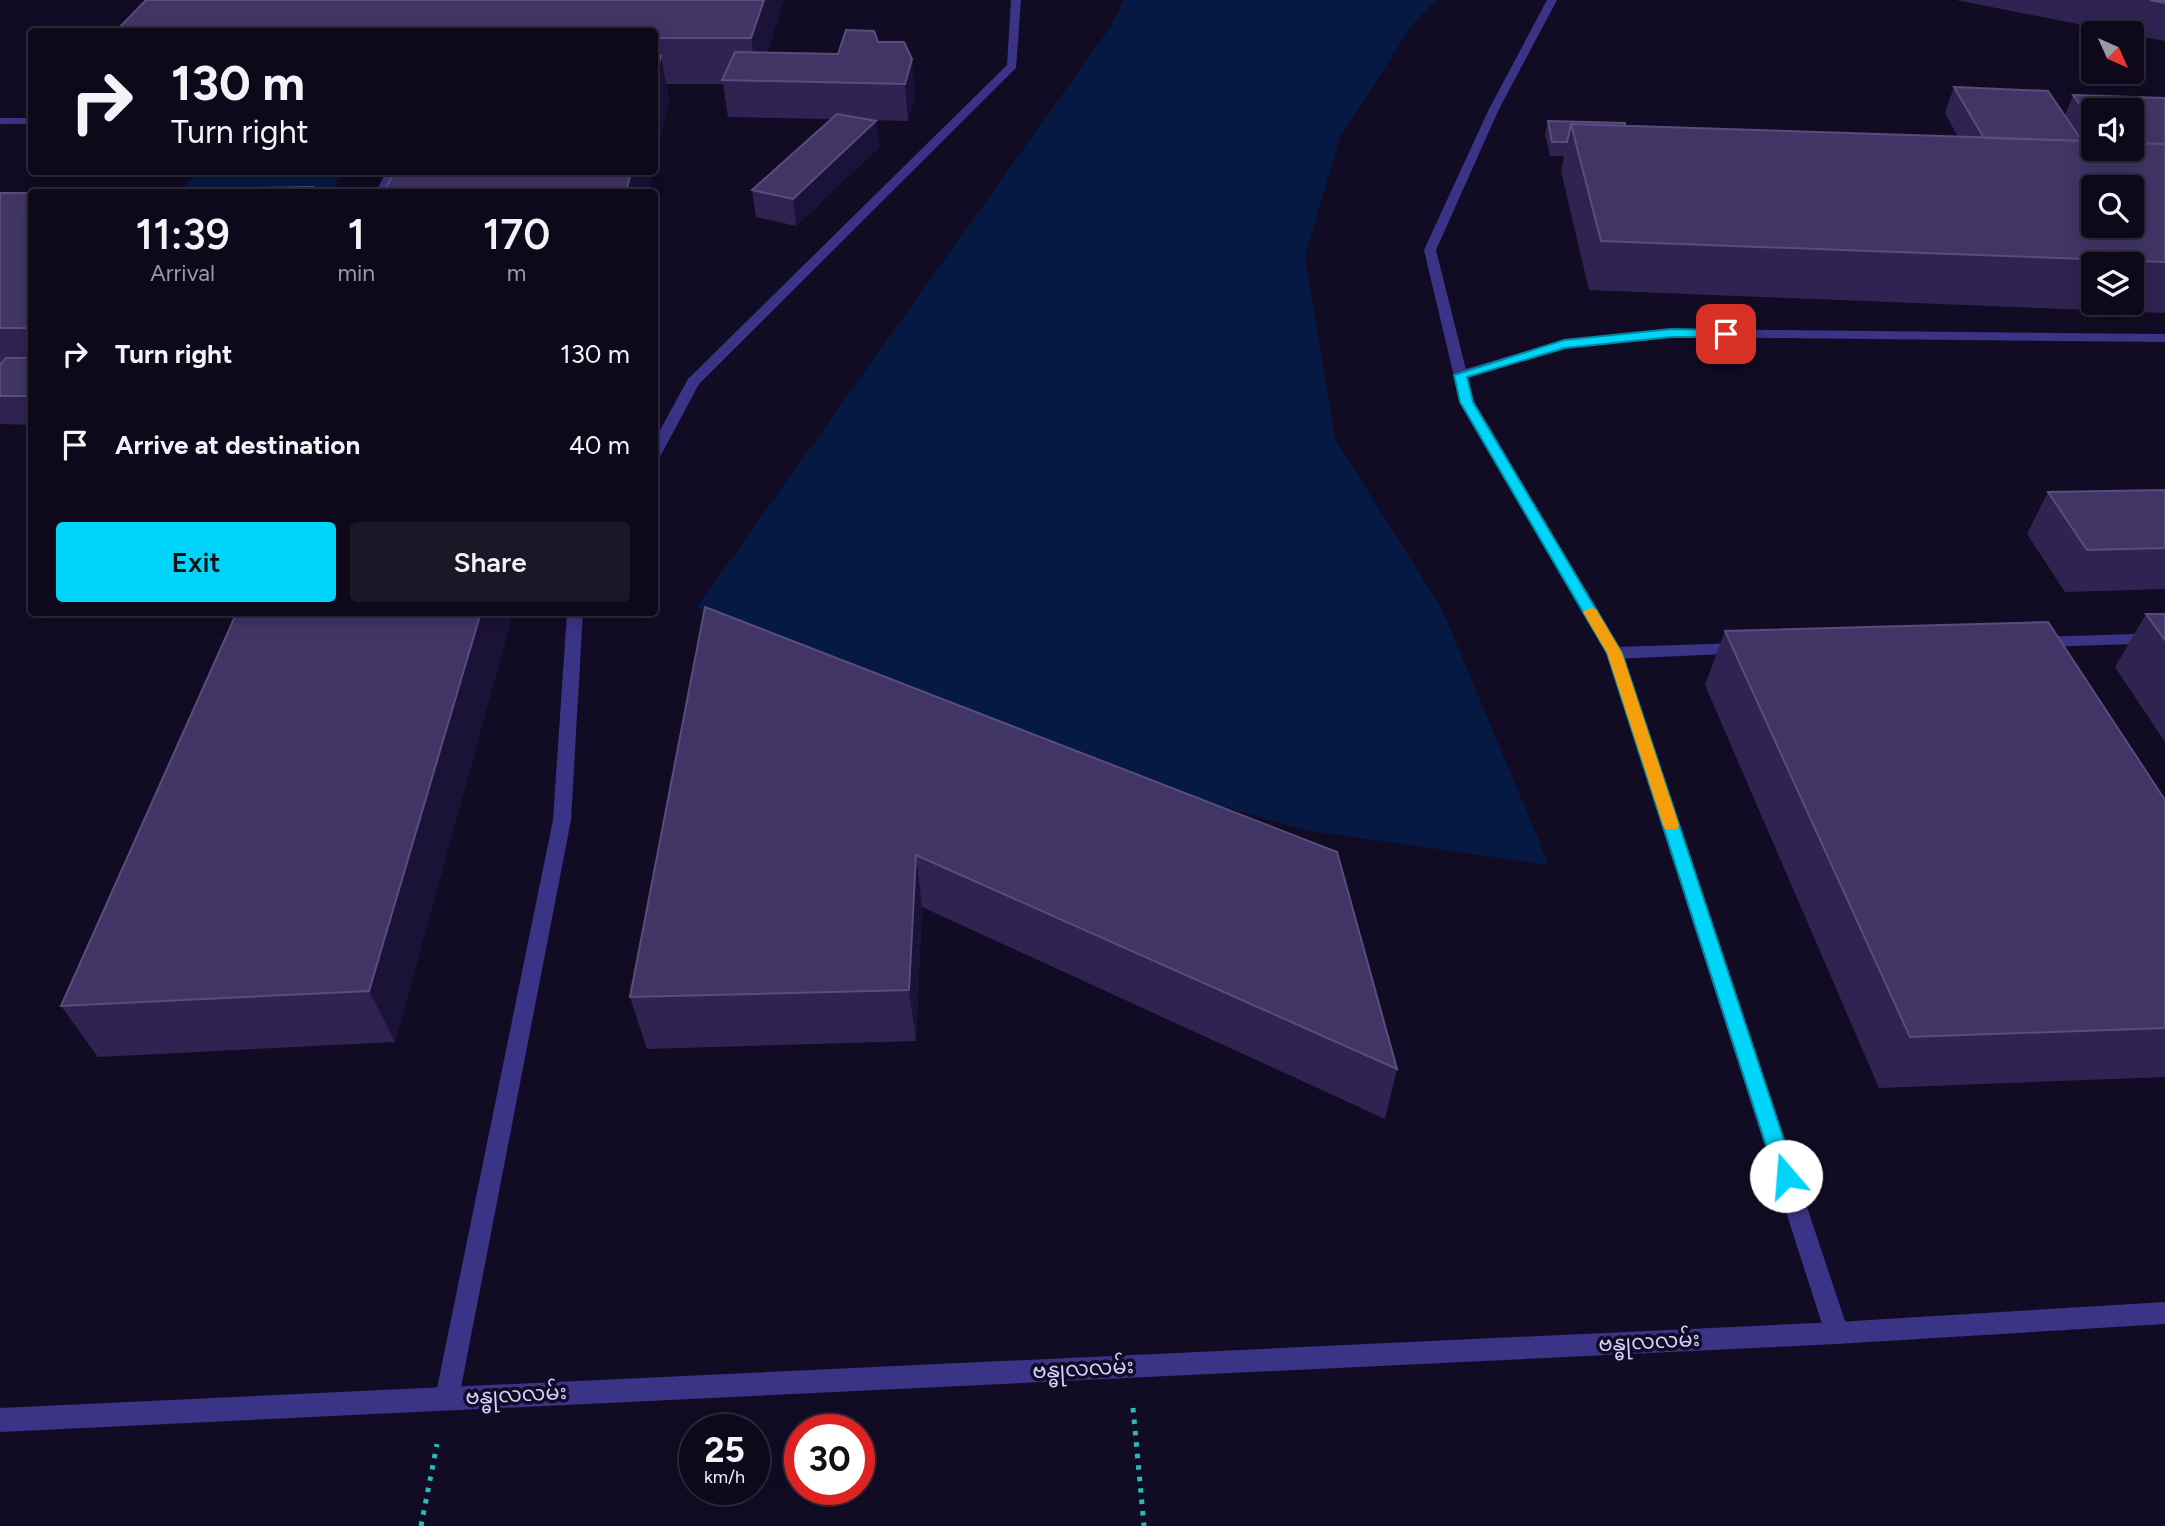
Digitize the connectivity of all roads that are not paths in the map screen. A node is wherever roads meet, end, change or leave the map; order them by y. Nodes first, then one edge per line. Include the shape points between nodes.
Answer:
1 (1016, 0) edge
2 (1552, 0) edge
3 (0, 121) edge
4 (28, 121) edge
5 (2165, 338) edge
6 (1460, 375) junction
7 (658, 448) edge
8 (575, 616) edge
9 (2165, 638) edge
10 (2027, 642) edge
11 (1752, 649) edge
12 (1614, 653) junction
13 (2165, 1313) edge
14 (1837, 1333) junction
15 (446, 1398) junction
16 (0, 1420) edge

1 - 7 street via 1012,66 693,382
2 - 6 street via 1494,109 1430,250
3 - 4 street
5 - 6 street via 1671,333 1564,344
6 - 12 street via 1467,402
8 - 15 street via 562,820
9 - 10 street
11 - 12 street
12 - 14 street
13 - 14 street, ဗန္ဓုလလမ်း
14 - 15 street, ဗန္ဓုလလမ်း
15 - 16 street, ဗန္ဓုလလမ်း

